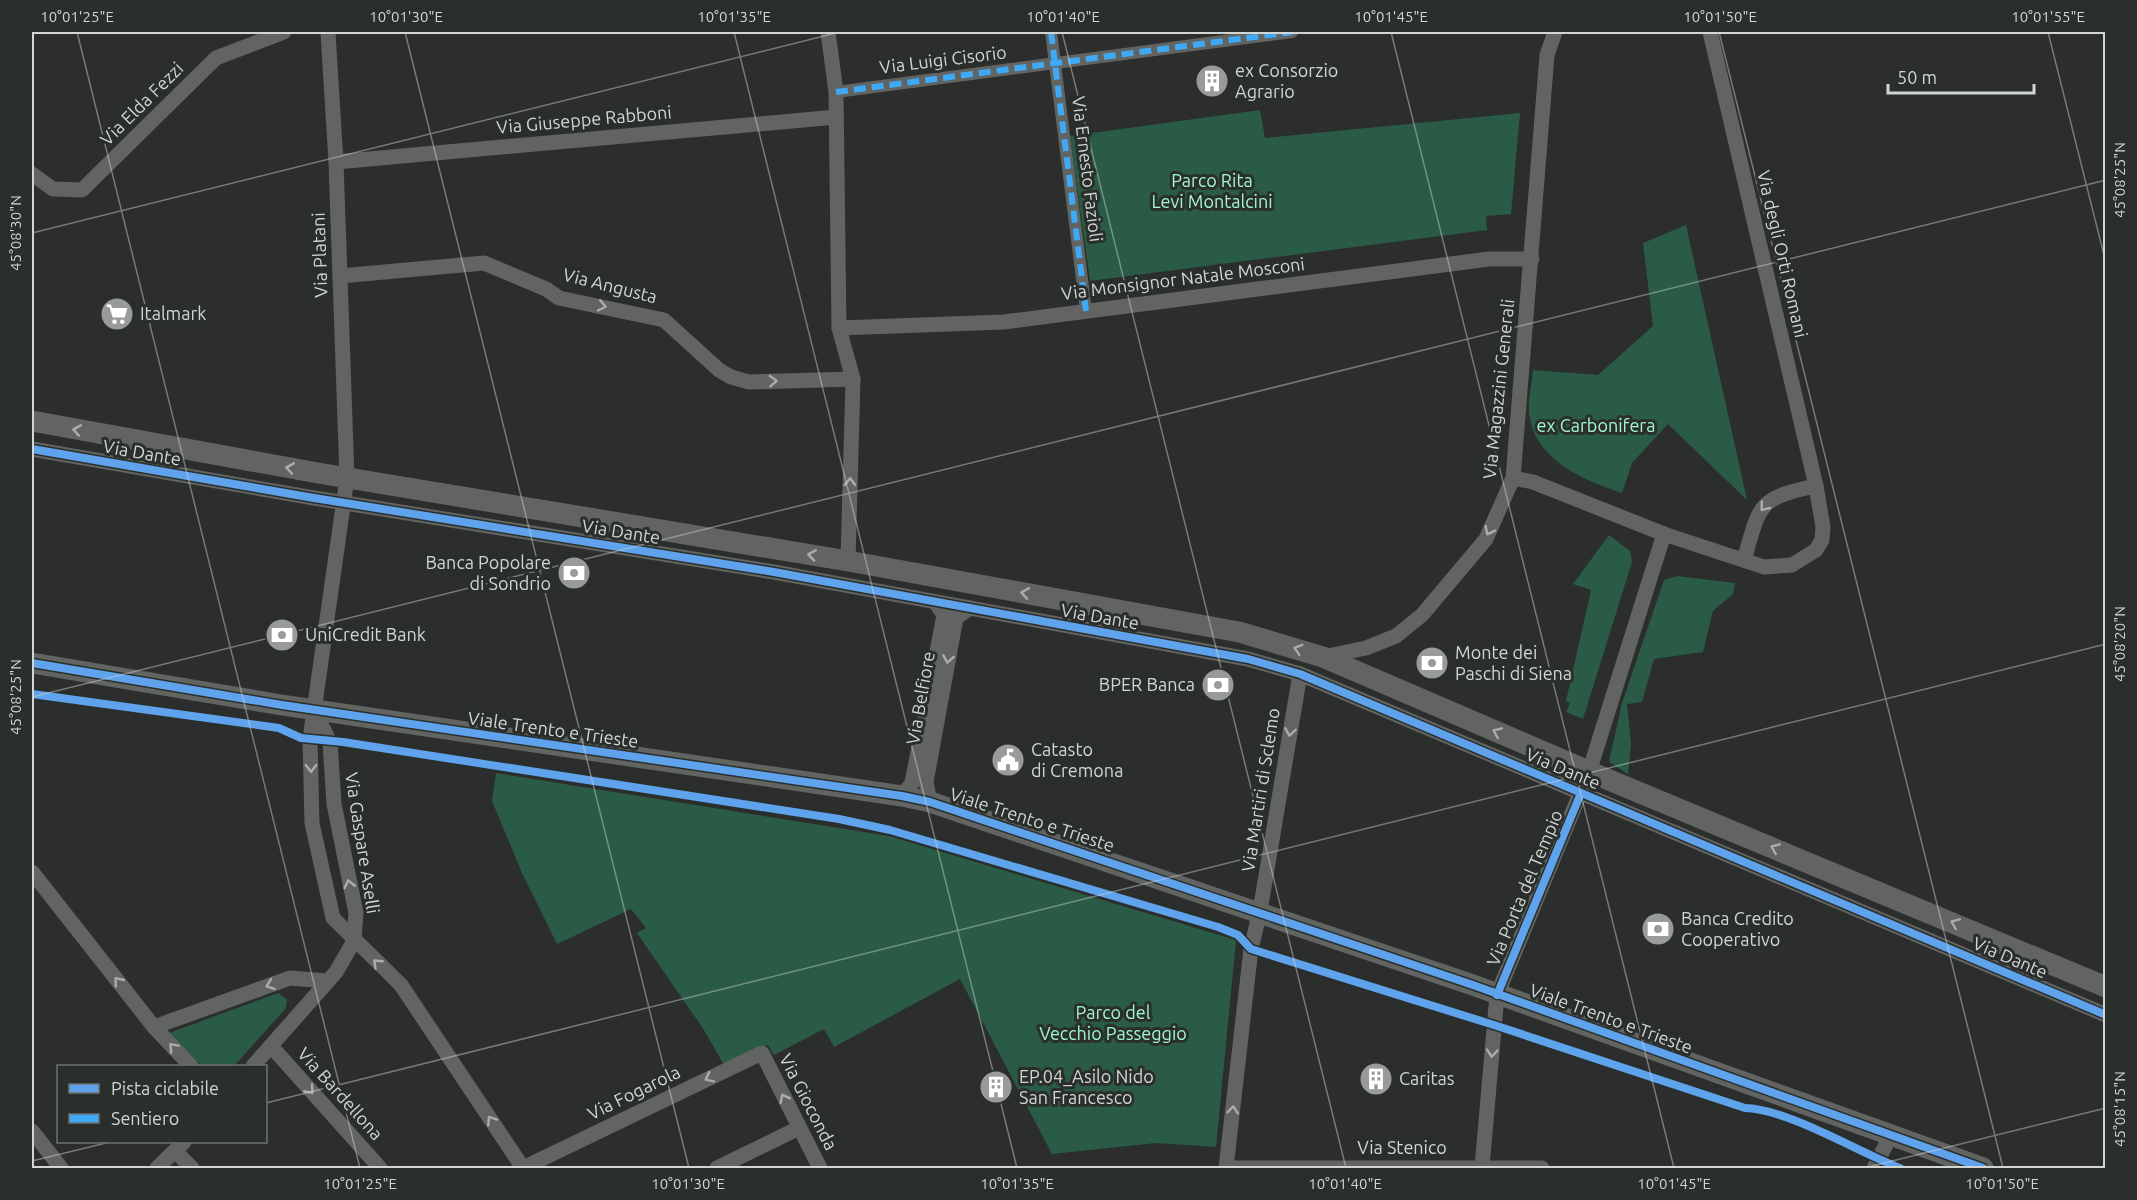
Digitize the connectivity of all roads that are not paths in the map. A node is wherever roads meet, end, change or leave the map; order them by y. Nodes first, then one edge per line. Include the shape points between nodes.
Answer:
1 (284, 32) edge
2 (328, 32) edge
3 (828, 32) edge
4 (1051, 32) edge
5 (1292, 32) edge
6 (1556, 32) edge
7 (1710, 32) edge
8 (1263, 33) edge
9 (1055, 63) junction
10 (836, 92) junction
11 (836, 117) junction
12 (336, 162) junction
13 (32, 174) edge
14 (1532, 259) junction
15 (340, 276) junction
16 (1086, 311) junction
17 (839, 328) junction
18 (853, 379) junction
19 (32, 421) edge
20 (32, 449) edge
21 (347, 478) junction
22 (1513, 478) junction
23 (1816, 486) junction
24 (344, 503) junction
25 (640, 527) junction
26 (1664, 534) junction
27 (742, 544) junction
28 (607, 545) junction
29 (1744, 560) junction
30 (848, 561) junction
31 (774, 572) junction
32 (1069, 600) junction
33 (936, 603) junction
34 (970, 608) junction
35 (1024, 618) junction
36 (1323, 657) junction
37 (32, 663) edge
38 (1300, 674) junction
39 (314, 710) junction
40 (1589, 772) junction
41 (1581, 793) junction
42 (902, 796) junction
43 (930, 802) junction
44 (1745, 835) junction
45 (1701, 844) junction
46 (32, 872) edge
47 (1260, 911) junction
48 (354, 941) junction
49 (327, 981) junction
50 (2106, 987) edge
51 (1497, 995) junction
52 (2106, 1015) edge
53 (154, 1027) junction
54 (271, 1046) junction
55 (762, 1053) joint
56 (190, 1065) edge
57 (254, 1065) edge
58 (799, 1128) junction
59 (32, 1131) edge
60 (1891, 1135) junction
61 (180, 1146) edge
62 (1482, 1167) junction
63 (61, 1168) edge
64 (158, 1168) edge
65 (192, 1168) edge
66 (380, 1168) edge
67 (523, 1168) edge
68 (717, 1168) edge
69 (820, 1168) edge
70 (1226, 1168) edge
71 (1542, 1168) edge
72 (1874, 1168) edge
73 (1983, 1168) edge

1 - 13 street, Via Elda Fezzi via 216,58 82,190 53,189
2 - 12 street, Via Platani
3 - 10 street
4 - 9 street, Via Ernesto Fazioli
5 - 8 street, Via Luigi Cisorio
6 - 14 street, Via Magazzini Generali via 1547,54
7 - 23 street, Via degli Orti Romani
8 - 9 street, Via Luigi Cisorio
9 - 10 street, Via Luigi Cisorio
9 - 16 street, Via Ernesto Fazioli
10 - 11 street
11 - 12 street, Via Giuseppe Rabboni
11 - 17 street
12 - 15 street, Via Platani
14 - 16 street, Via Monsignor Natale Mosconi via 1489,259
14 - 22 street, Via Magazzini Generali
15 -> 18 street, Via Angusta via 484,263 559,298 664,320 731,377 749,382
15 - 21 street, Via Platani
16 - 17 street, Via Monsignor Natale Mosconi via 1004,322
17 - 18 street
30 -> 18 street
21 -> 19 main road, Via Dante
20 - 24 street, Via Dante
21 - 24 street, Via Platani
21 - 25 main road, Via Dante
22 - 26 street, Via degli Orti Romani via 1533,482
22 -> 36 street, Via Magazzini Generali via 1486,539 1422,615 1396,636 1366,648
23 -> 29 street via 1782,493 1761,507
23 - 29 street, Via degli Orti Romani via 1823,527 1816,550 1780,567 1764,567
24 - 28 street, Via Dante
24 - 39 street, Via Platani
25 - 27 main road, Via Dante
25 - 28 street, Via Dante
26 - 29 street, Via degli Orti Romani
26 - 40 street
30 -> 27 main road, Via Dante
27 - 31 street
28 - 31 street, Via Dante
32 -> 30 main road, Via Dante
31 - 33 street, Via Dante
32 - 35 street, Via Dante
36 -> 32 main road, Via Dante via 1239,632
33 - 34 street, Via Dante
33 - 42 street, Via Belfiore via 944,615 912,783
34 - 35 street, Via Dante
34 -> 43 street, Via Belfiore via 956,618 926,782
35 - 38 street, Via Dante via 1248,659
40 -> 36 main road, Via Dante
37 - 39 main road, Viale Trento e Trieste
38 - 41 street, Via Dante
38 -> 47 street, Via Martiri di Sclemo
39 - 42 main road, Viale Trento e Trieste
48 -> 39 street, Via Gaspare Aselli via 356,913 334,804 330,742
39 -> 48 street, Via Gaspare Aselli via 310,740 313,832 333,918
40 - 41 street, Via Dante
40 - 44 main road, Via Dante
41 - 45 street, Via Dante
41 - 51 street, Via Porta del Tempio
42 - 43 main road, Viale Trento e Trieste
43 - 47 main road, Viale Trento e Trieste
44 - 45 street
50 -> 44 main road, Via Dante
45 - 52 street, Via Dante
53 -> 46 street
47 - 51 main road, Viale Trento e Trieste
70 -> 47 street, Via Martiri di Sclemo via 1251,950
48 - 49 street
67 -> 48 street, Via Gaspare Aselli via 401,985
49 -> 53 street via 290,978
49 - 54 street
51 - 60 main road, Viale Trento e Trieste
51 -> 62 street, Via Porta del Tempio
56 -> 53 street
54 - 57 street
54 -> 66 street, Via Bardellona
58 -> 55 street, Via Gioconda
55 -> 67 street, Via Fogarola
58 - 68 street
58 - 69 street, Via Gioconda
59 - 63 street
60 - 72 street
60 - 73 main road, Viale Trento e Trieste
61 - 64 street
61 - 65 street
62 - 70 street, Via Stenico
62 - 71 street, Via Stenico

